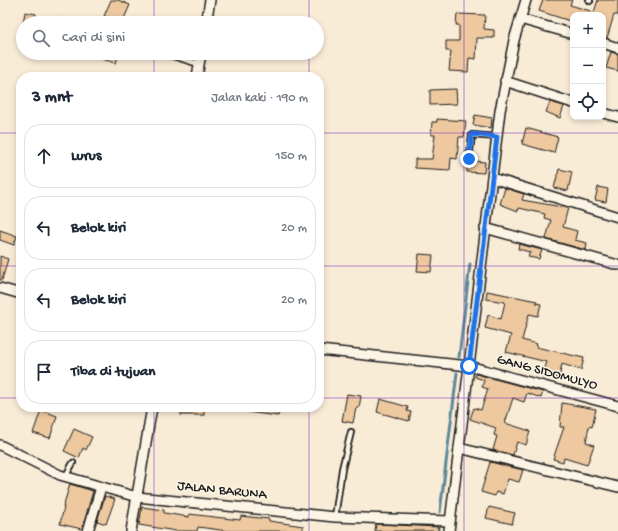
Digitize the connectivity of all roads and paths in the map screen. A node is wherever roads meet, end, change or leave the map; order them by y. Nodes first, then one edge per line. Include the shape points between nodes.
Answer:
1 (210, 0) edge
2 (526, 0) edge
3 (207, 16) edge
4 (520, 19) junction
5 (570, 33) edge
6 (606, 44) edge
7 (618, 48) edge
8 (186, 60) edge
9 (200, 60) edge
10 (199, 64) junction
11 (198, 72) edge
12 (505, 81) junction
13 (570, 102) edge
14 (606, 114) edge
15 (618, 117) edge
16 (497, 137) junction
17 (469, 159) dead end
18 (492, 178) junction
19 (618, 217) edge
20 (485, 228) junction
21 (618, 265) edge
22 (0, 288) edge
23 (16, 293) edge
24 (324, 351) edge
25 (469, 366) junction
26 (618, 406) edge
27 (151, 412) edge
28 (350, 432) dead end
29 (0, 445) edge
30 (459, 448) junction
31 (73, 463) dead end
32 (65, 477) junction
33 (101, 487) junction
34 (618, 487) edge
35 (137, 497) junction
36 (335, 517) junction
37 (450, 520) junction
38 (88, 531) edge
39 (131, 531) edge
40 (449, 531) edge

1 - 3 street
2 - 4 street
4 - 5 street
4 - 12 street
6 - 7 street
8 - 10 lane
9 - 10 street
10 - 11 street
12 - 13 street
12 - 16 street
14 - 15 street
16 - 17 lane via 472,134
16 - 18 street
18 - 19 street
18 - 20 street
20 - 21 street
20 - 25 street
22 - 23 street
24 - 25 street, GANG SIDOMULYO
25 - 26 street, GANG SIDOMULYO
25 - 30 street
27 - 35 street
28 - 36 lane
29 - 32 street, JALAN BARUNA
30 - 34 street
30 - 37 street
31 - 32 lane
32 - 33 street, JALAN BARUNA
33 - 35 street, JALAN BARUNA
33 - 38 street
35 - 36 street, JALAN BARUNA
35 - 39 street
36 - 37 street, JALAN BARUNA
37 - 40 street

